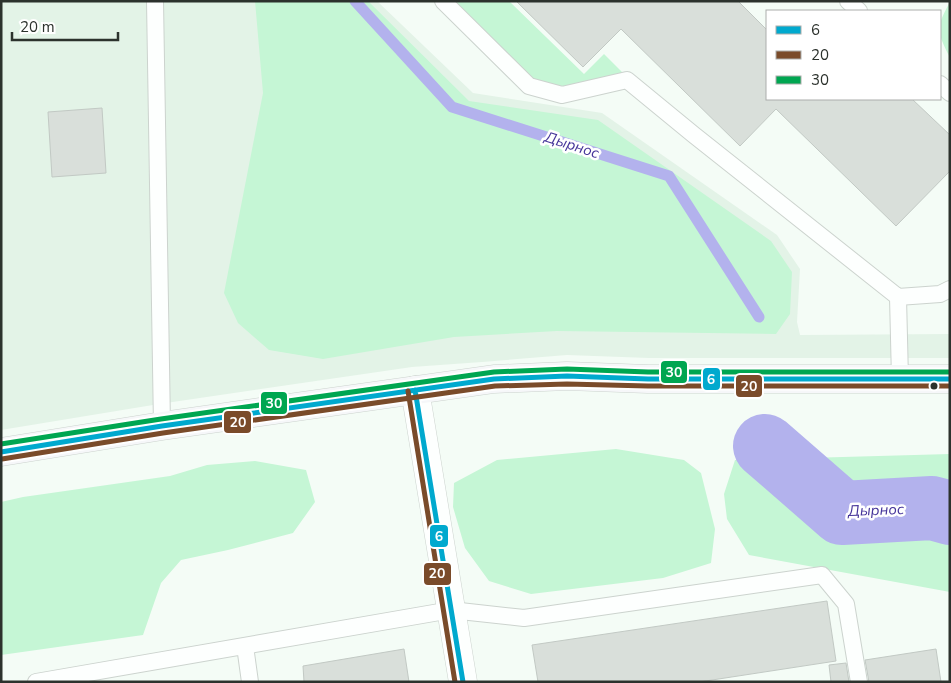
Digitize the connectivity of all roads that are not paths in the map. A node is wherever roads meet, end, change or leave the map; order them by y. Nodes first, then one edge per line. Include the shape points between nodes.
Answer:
1 (155, 1) edge
2 (443, 1) edge
3 (848, 1) edge
4 (858, 10) edge
5 (950, 289) edge
6 (898, 296) junction
7 (900, 379) junction
8 (950, 379) edge
9 (415, 390) junction
10 (162, 426) junction
11 (1, 452) edge
12 (451, 610) junction
13 (245, 646) junction
14 (36, 682) edge
15 (250, 682) edge
16 (463, 682) edge
17 (859, 682) edge

1 - 10 lane
2 - 6 lane via 529,86 562,95 627,80
3 - 4 lane
5 - 6 lane via 940,294
6 - 7 lane
7 - 8 main road
7 - 9 main road via 567,376 494,379
9 - 10 main road
9 - 12 street
10 - 11 main road
12 - 13 lane
12 - 16 street
12 - 17 lane via 524,618 822,575 846,604
13 - 14 lane
13 - 15 lane

